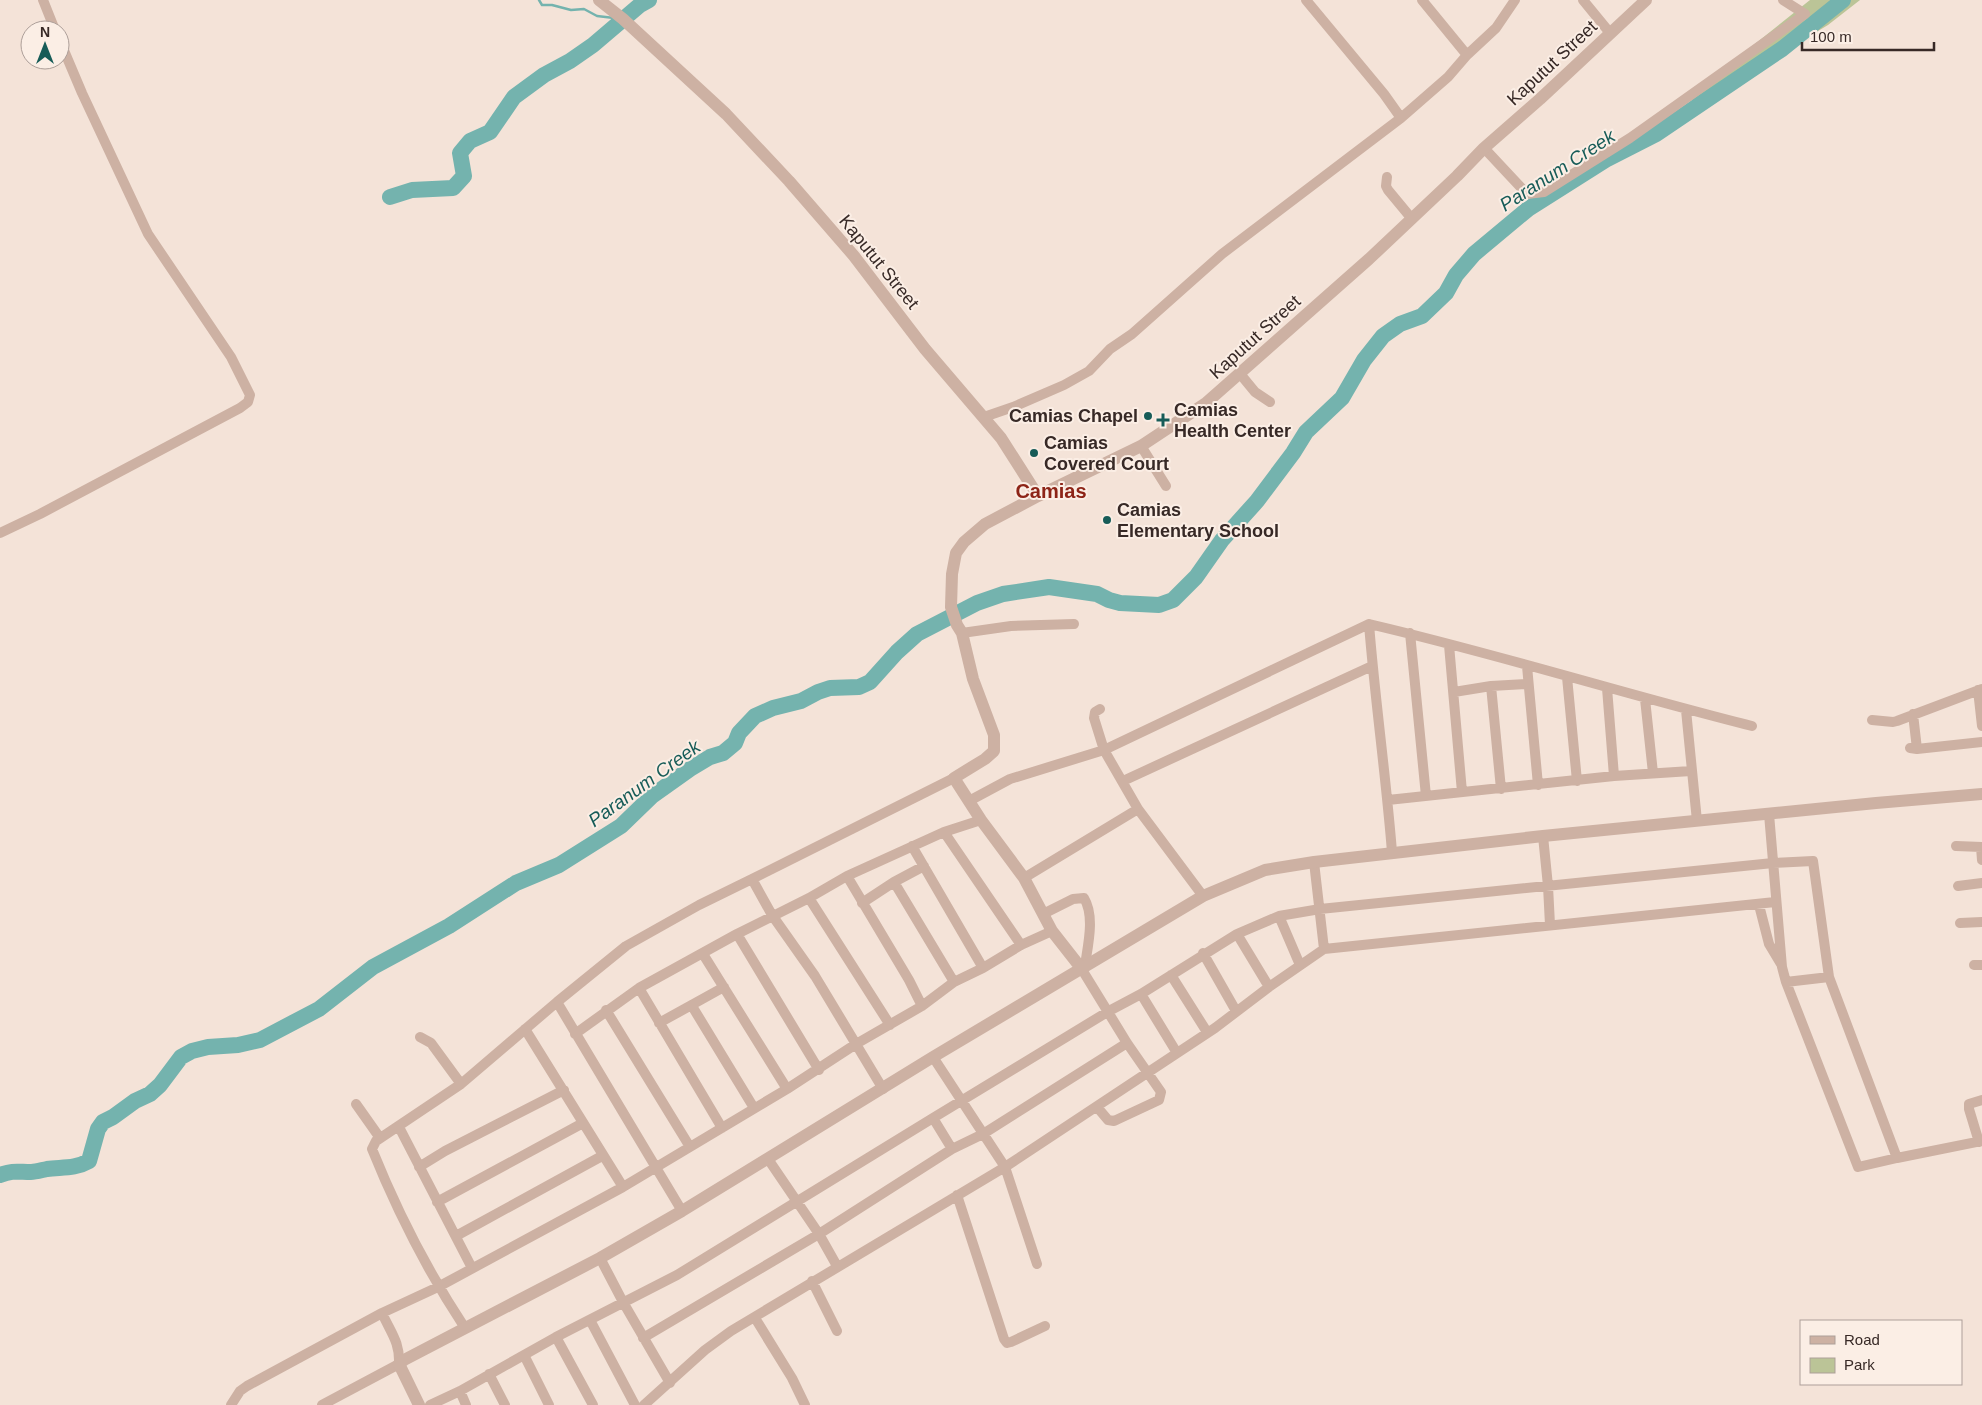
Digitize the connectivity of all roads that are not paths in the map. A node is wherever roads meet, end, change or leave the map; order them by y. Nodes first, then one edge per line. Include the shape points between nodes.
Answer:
1 (43, 0) edge
2 (599, 0) edge
3 (1306, 0) edge
4 (1422, 0) edge
5 (1515, 0) edge
6 (1583, 0) edge
7 (1646, 0) edge
8 (1783, 0) edge
9 (51, 20) edge
10 (1610, 33) junction
11 (1467, 55) junction
12 (70, 65) edge
13 (1401, 118) junction
14 (1484, 148) junction
15 (1387, 177) dead end
16 (1412, 219) junction
17 (1240, 375) junction
18 (1270, 402) dead end
19 (984, 417) junction
20 (1142, 446) junction
21 (1166, 486) dead end
22 (1038, 496) junction
23 (0, 533) edge
24 (1074, 624) dead end
25 (1369, 624) junction
26 (960, 629) junction
27 (1410, 633) junction
28 (1449, 645) junction
29 (1372, 666) junction
30 (1527, 666) junction
31 (1568, 677) junction
32 (1528, 684) junction
33 (1491, 686) junction
34 (1607, 688) junction
35 (1980, 690) edge
36 (1454, 692) junction
37 (1645, 699) junction
38 (1100, 709) dead end
39 (1686, 710) junction
40 (1913, 714) junction
41 (1872, 720) dead end
42 (1752, 726) dead end
43 (1982, 726) edge
44 (1982, 742) edge
45 (1104, 750) junction
46 (1691, 771) junction
47 (1653, 773) junction
48 (1614, 776) junction
49 (954, 778) junction
50 (1123, 781) junction
51 (1577, 781) junction
52 (1538, 785) junction
53 (1501, 789) junction
54 (1462, 792) junction
55 (1982, 794) edge
56 (1426, 796) junction
57 (1388, 800) junction
58 (969, 801) junction
59 (1138, 810) junction
60 (1770, 814) junction
61 (981, 820) junction
62 (1697, 821) junction
63 (944, 832) junction
64 (1543, 836) junction
65 (912, 846) junction
66 (1956, 846) dead end
67 (1981, 847) edge
68 (1392, 852) junction
69 (1982, 860) edge
70 (1314, 862) junction
71 (1773, 863) junction
72 (924, 866) junction
73 (847, 876) junction
74 (1024, 878) junction
75 (752, 879) junction
76 (894, 882) junction
77 (1982, 883) edge
78 (1548, 886) junction
79 (1958, 886) dead end
80 (1202, 896) junction
81 (808, 898) junction
82 (1776, 902) junction
83 (862, 903) junction
84 (1759, 905) junction
85 (1320, 909) junction
86 (1043, 914) junction
87 (772, 916) junction
88 (1279, 916) junction
89 (1982, 922) edge
90 (1960, 923) dead end
91 (1550, 925) junction
92 (1052, 931) junction
93 (737, 934) junction
94 (1237, 934) junction
95 (1021, 945) junction
96 (1324, 949) junction
97 (1203, 953) junction
98 (703, 954) junction
99 (1300, 965) junction
100 (1782, 966) junction
101 (1083, 967) junction
102 (983, 968) junction
103 (1171, 975) junction
104 (1829, 977) junction
105 (954, 982) junction
106 (1786, 982) junction
107 (724, 987) junction
108 (1269, 987) junction
109 (639, 988) junction
110 (1141, 994) junction
111 (556, 1002) junction
112 (692, 1006) junction
113 (922, 1006) junction
114 (606, 1010) junction
115 (1109, 1011) junction
116 (1236, 1011) junction
117 (659, 1023) junction
118 (890, 1025) junction
119 (525, 1029) junction
120 (1207, 1032) junction
121 (575, 1034) junction
122 (420, 1037) dead end
123 (1127, 1043) junction
124 (856, 1044) junction
125 (1177, 1053) junction
126 (933, 1057) junction
127 (819, 1070) junction
128 (1147, 1073) junction
129 (461, 1084) junction
130 (787, 1089) junction
131 (883, 1089) junction
132 (564, 1090) junction
133 (1982, 1100) edge
134 (961, 1102) junction
135 (356, 1104) dead end
136 (1097, 1107) junction
137 (754, 1108) junction
138 (933, 1118) junction
139 (583, 1123) junction
140 (399, 1127) junction
141 (722, 1128) junction
142 (983, 1134) junction
143 (380, 1138) junction
144 (1980, 1141) edge
145 (690, 1147) junction
146 (952, 1149) junction
147 (602, 1156) junction
148 (1897, 1158) junction
149 (768, 1159) junction
150 (419, 1167) junction
151 (655, 1167) junction
152 (1005, 1167) junction
153 (623, 1187) junction
154 (957, 1194) junction
155 (438, 1202) junction
156 (796, 1202) junction
157 (682, 1211) junction
158 (819, 1234) junction
159 (456, 1236) junction
160 (600, 1258) junction
161 (1037, 1264) dead end
162 (837, 1266) junction
163 (472, 1268) junction
164 (812, 1281) junction
165 (438, 1287) junction
166 (623, 1302) junction
167 (382, 1314) junction
168 (755, 1318) junction
169 (590, 1320) junction
170 (1045, 1326) dead end
171 (465, 1328) junction
172 (837, 1331) dead end
173 (556, 1337) junction
174 (643, 1338) junction
175 (524, 1355) junction
176 (398, 1364) junction
177 (489, 1374) junction
178 (670, 1383) junction
179 (460, 1391) junction
180 (231, 1405) edge
181 (322, 1405) edge
182 (419, 1405) edge
183 (430, 1405) edge
184 (466, 1405) edge
185 (505, 1405) edge
186 (549, 1405) edge
187 (593, 1405) edge
188 (635, 1405) edge
189 (644, 1405) edge
190 (805, 1405) edge

1 - 9 street
2 - 19 street, Kaputut Street via 726,114 789,181
3 - 13 street
4 - 11 street
5 - 11 street via 1496,28
6 - 10 street
7 - 10 street, Kaputut Street
8 - 14 street via 1805,14 1630,138 1544,192 1527,194
10 - 14 street, Kaputut Street
11 - 13 street via 1448,77
12 - 23 street via 148,234 231,357 250,395 248,402 240,408
13 - 19 street via 1222,254 1089,370 1064,385
14 - 16 street, Kaputut Street
15 - 16 street via 1388,190
16 - 17 street, Kaputut Street
17 - 18 street via 1255,392
17 - 20 street, Kaputut Street via 1206,403
19 - 22 street, Kaputut Street
20 - 21 street
20 - 22 street, Kaputut Street
22 - 26 street via 985,524 956,553 951,607
24 - 26 street
25 - 27 street
25 - 29 street
25 - 45 street
26 - 49 street via 995,742 994,751
27 - 28 street
27 - 56 street
28 - 30 street
28 - 36 street
29 - 50 street
29 - 57 street
30 - 31 street
30 - 32 street
31 - 34 street
31 - 51 street
32 - 33 street
32 - 52 street
33 - 36 street
33 - 53 street
34 - 37 street
34 - 48 street
35 - 40 street
35 - 43 street
36 - 54 street
37 - 39 street
37 - 47 street
38 - 45 street via 1094,718
39 - 42 street
39 - 46 street
40 - 41 street via 1892,722
40 - 44 street via 1914,749
45 - 50 street
45 - 58 street via 1010,779
46 - 47 street
46 - 62 street
47 - 48 street
48 - 51 street
49 - 58 street
49 - 75 street
50 - 59 street
51 - 52 street
52 - 53 street
53 - 54 street
54 - 56 street
55 - 60 street
56 - 57 street
57 - 68 street
58 - 61 street
59 - 74 street
59 - 80 street
60 - 62 street
60 - 71 street
61 - 63 street
61 - 74 street
62 - 64 street
63 - 65 street
63 - 95 street
64 - 68 street
64 - 78 street
65 - 72 street
65 - 73 street
66 - 67 street
67 - 69 street
68 - 70 street
70 - 80 street via 1265,870
70 - 85 street
71 - 78 street
71 - 82 street
71 - 104 street via 1813,861
72 - 76 street
72 - 102 street
73 - 81 street
73 - 83 street
74 - 86 street
75 - 87 street
75 - 111 street via 626,946
76 - 83 street
76 - 105 street
77 - 79 street
78 - 85 street
78 - 91 street
80 - 101 street
81 - 87 street
81 - 118 street
82 - 84 street
82 - 100 street
83 - 113 street
84 - 91 street
84 - 100 street via 1769,944
85 - 88 street
85 - 96 street
86 - 92 street
86 - 101 street via 1073,899 1084,898 1089,906 1089,941
87 - 93 street
87 - 124 street via 815,976
88 - 94 street
88 - 99 street
89 - 90 street
91 - 96 street
92 - 95 street
92 - 101 street
93 - 98 street
93 - 127 street
94 - 97 street
94 - 108 street
95 - 102 street
96 - 99 street
97 - 103 street
97 - 116 street
98 - 107 street
98 - 109 street
99 - 108 street
100 - 106 street
101 - 115 street
101 - 126 street
102 - 105 street
103 - 110 street
103 - 120 street
104 - 106 street
104 - 148 street
105 - 113 street
106 - 148 street via 1858,1168
107 - 112 street
107 - 130 street
108 - 116 street
109 - 114 street
109 - 117 street
110 - 115 street
110 - 125 street
111 - 119 street
111 - 121 street
112 - 117 street
112 - 137 street
113 - 118 street
114 - 121 street
114 - 145 street
115 - 123 street
115 - 134 street
116 - 120 street
117 - 141 street
118 - 124 street
119 - 129 street
119 - 132 street
120 - 125 street
121 - 151 street
122 - 129 street via 432,1043
123 - 128 street
123 - 142 street
124 - 127 street
124 - 131 street
125 - 128 street
126 - 131 street
126 - 134 street
127 - 130 street
128 - 136 street
128 - 136 street via 1161,1092 1159,1100 1114,1121 1108,1120
129 - 140 street
130 - 137 street
131 - 149 street
132 - 139 street
132 - 150 street
133 - 144 street via 1969,1104
134 - 138 street
134 - 142 street
135 - 143 street
136 - 152 street
137 - 141 street
138 - 146 street
138 - 156 street
139 - 147 street
139 - 155 street
140 - 143 street
140 - 150 street
141 - 145 street
142 - 146 street
142 - 152 street
143 - 165 street via 372,1149
144 - 148 street
145 - 151 street
146 - 158 street
147 - 153 street
147 - 159 street
149 - 156 street
149 - 157 street
150 - 155 street
151 - 153 street
151 - 157 street
152 - 154 street
152 - 161 street
153 - 163 street
154 - 162 street
154 - 170 street via 1004,1339 1011,1342
155 - 159 street
156 - 158 street
156 - 166 street via 677,1275
157 - 160 street
158 - 162 street
158 - 174 street
159 - 163 street
160 - 166 street
160 - 171 street
162 - 164 street
163 - 165 street
164 - 168 street
164 - 172 street
165 - 167 street
165 - 171 street
166 - 169 street
166 - 174 street
167 - 176 street via 398,1344
167 - 180 street via 247,1386
168 - 178 street via 706,1350
168 - 190 street
169 - 173 street
169 - 188 street
171 - 176 street
173 - 175 street
173 - 187 street
174 - 178 street
175 - 177 street
175 - 186 street
176 - 181 street
176 - 182 street
177 - 179 street
177 - 185 street
178 - 189 street
179 - 183 street
179 - 184 street

